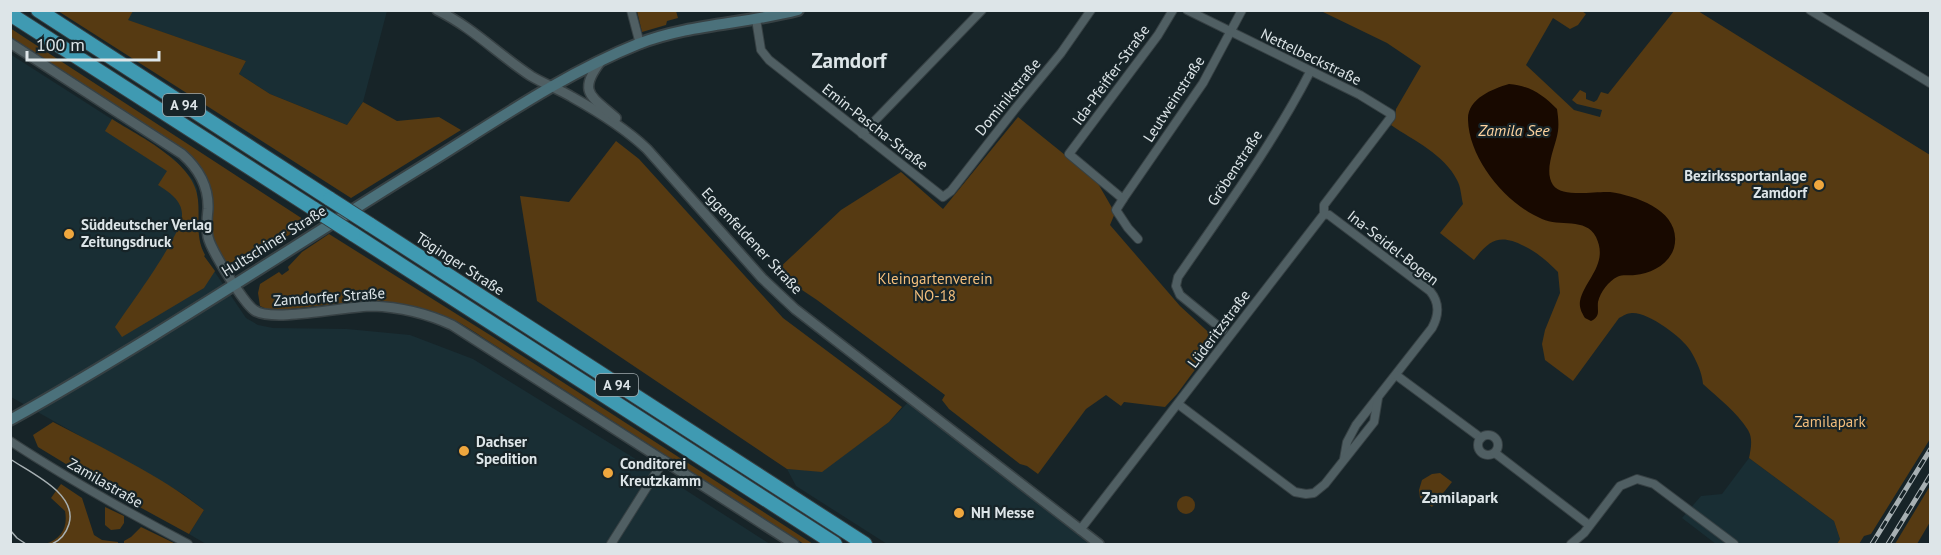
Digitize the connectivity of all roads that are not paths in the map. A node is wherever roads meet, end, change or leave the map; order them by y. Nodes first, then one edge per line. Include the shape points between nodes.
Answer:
1 (38, 10) edge
2 (437, 10) edge
3 (631, 10) edge
4 (798, 10) edge
5 (982, 10) edge
6 (1091, 10) edge
7 (1173, 10) edge
8 (1187, 10) edge
9 (1242, 10) edge
10 (1810, 10) edge
11 (1832, 10) edge
12 (450, 13) edge
13 (10, 14) edge
14 (756, 19) junction
15 (1826, 20) junction
16 (1232, 33) junction
17 (10, 43) edge
18 (640, 44) junction
19 (602, 61) junction
20 (1930, 71) edge
21 (1310, 72) junction
22 (1928, 81) edge
23 (553, 87) junction
24 (629, 133) junction
25 (862, 135) junction
26 (1371, 142) joint
27 (943, 197) joint
28 (1122, 199) junction
29 (1324, 214) junction
30 (1138, 239) dead end
31 (235, 284) junction
32 (1223, 330) dead end
33 (1396, 375) junction
34 (1378, 398) junction
35 (1178, 404) junction
36 (10, 420) edge
37 (1481, 438) junction
38 (10, 441) edge
39 (1495, 453) junction
40 (1344, 459) junction
41 (664, 460) junction
42 (1589, 525) junction
43 (1080, 530) junction
44 (1584, 533) junction
45 (188, 544) edge
46 (610, 544) edge
47 (794, 544) edge
48 (835, 544) edge
49 (865, 544) edge
50 (1099, 544) edge
51 (1571, 544) edge
52 (1580, 544) edge
53 (1734, 544) edge

1 - 49 highway, Töginger Straße / A 94, bridge
2 - 12 street, Eggenfeldener Straße
3 - 18 street
4 - 14 main road, Hultschiner Straße
5 - 25 street
6 - 27 street, Dominikstraße via 1061,53
7 - 28 street, Ida-Pfeiffer-Straße via 1069,154
8 - 16 street, Nettelbeckstraße
9 - 16 street, Leutweinstraße
10 - 15 street
11 - 15 street
12 - 23 street, Eggenfeldener Straße via 532,76
13 - 48 highway, A 94, bridge
14 - 18 main road, Hultschiner Straße via 691,28
14 - 25 street, Emin-Pascha-Straße via 761,50 769,60
15 - 22 street
16 - 21 street, Nettelbeckstraße
16 - 28 street, Leutweinstraße via 1203,83
17 - 31 street, Zamdorfer Straße via 182,154 198,170 206,188 208,239
18 - 19 main road, Hultschiner Straße
19 - 23 main road, Hultschiner Straße
19 - 24 street via 590,75 588,88
20 - 22 street
21 - 26 street, Nettelbeckstraße via 1391,114
21 - 32 street, Gröbenstraße via 1249,174 1178,277 1180,295
23 - 24 street, Eggenfeldener Straße
23 - 31 main road, Hultschiner Straße
24 - 43 street, Eggenfeldener Straße via 795,309
25 - 27 street, Emin-Pascha-Straße
26 - 29 street, Lüderitzstraße via 1324,205
28 - 30 street via 1116,210
29 - 33 street, Ina-Seidel-Bogen via 1430,291 1436,300 1436,322
29 - 35 street, Lüderitzstraße
31 - 36 main road, Hultschiner Straße
31 - 41 street, Zamdorfer Straße via 253,310 270,316 370,306 408,310 441,320
33 - 34 street, Ina-Seidel-Bogen
33 - 37 street
34 - 40 street, Ina-Seidel-Bogen via 1350,434
34 - 40 street, Ina-Seidel-Bogen via 1374,422
35 - 40 street, Ina-Seidel-Bogen via 1299,494 1320,489
35 - 43 street, Lüderitzstraße
37 - 39 street via 1478,444 1482,453
37 - 39 street via 1494,437 1498,442
38 - 45 street, Zamilastraße via 126,512
39 - 42 street
41 - 46 street
41 - 47 street, Zamdorfer Straße
42 - 44 street
42 - 53 street via 1620,486 1643,480 1654,484
43 - 50 street, Eggenfeldener Straße
44 - 51 street
44 - 52 street

